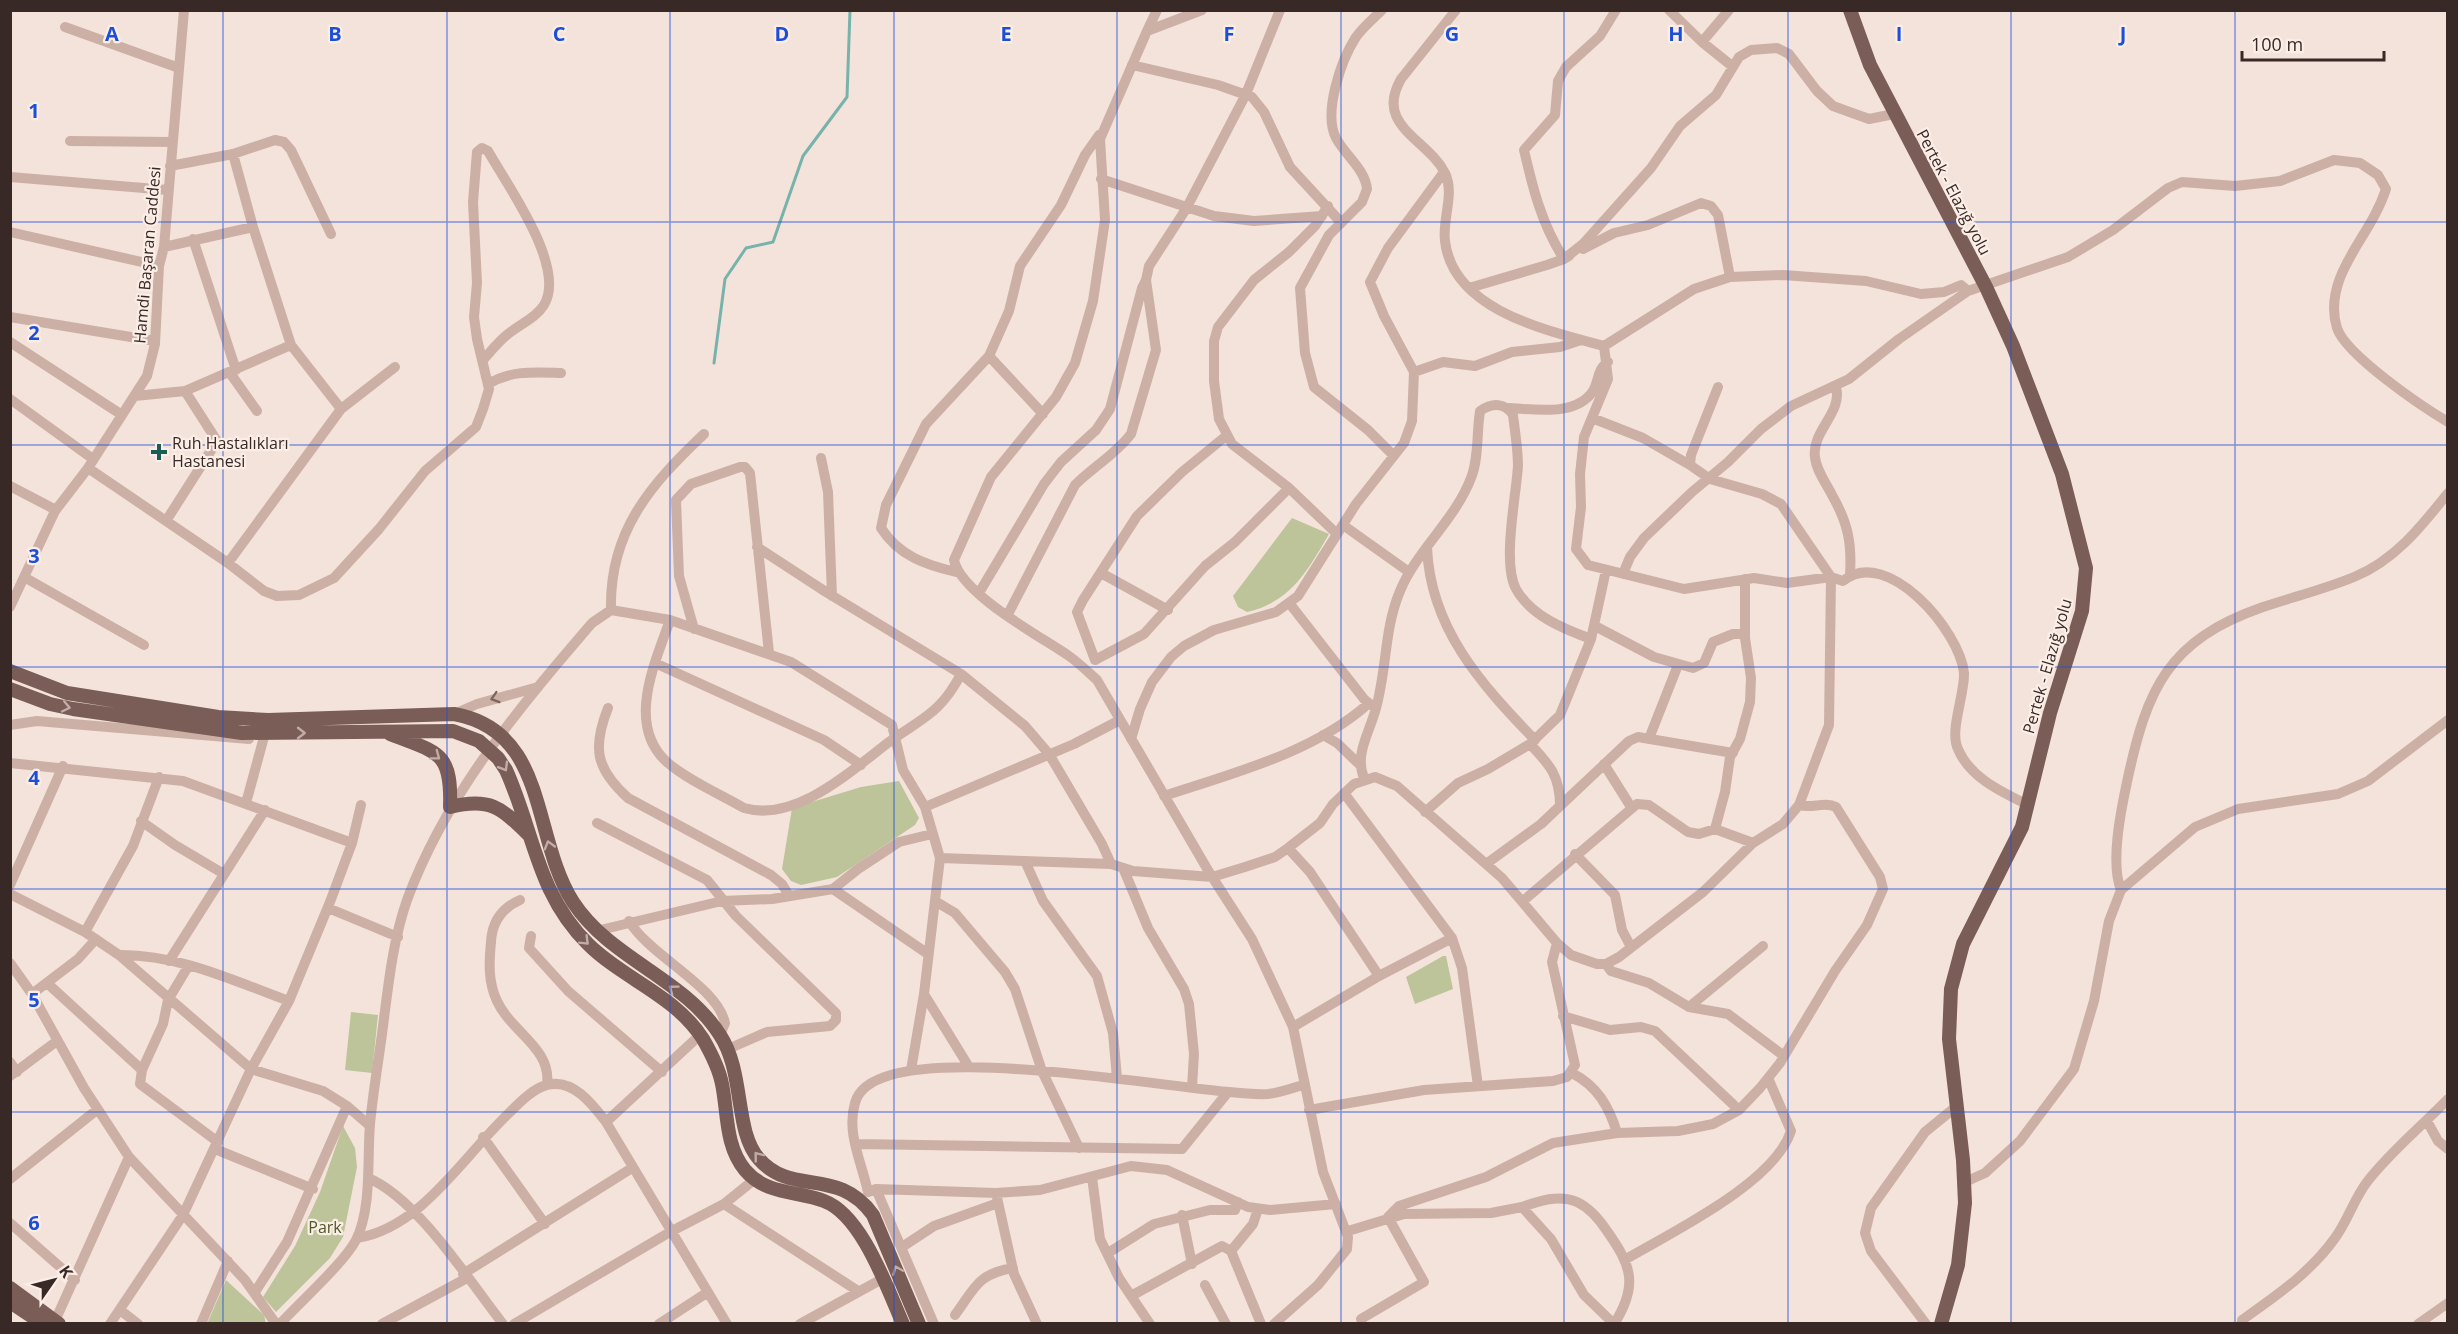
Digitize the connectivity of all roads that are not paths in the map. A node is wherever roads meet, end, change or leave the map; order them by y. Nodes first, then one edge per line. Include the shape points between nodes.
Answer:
1 (184, 10) edge
2 (1157, 10) edge
3 (1202, 10) edge
4 (1280, 10) edge
5 (1382, 10) edge
6 (1456, 10) edge
7 (1616, 10) edge
8 (1669, 10) edge
9 (1729, 10) edge
10 (1850, 10) edge
11 (65, 27) dead end
12 (1147, 31) junction
13 (1702, 42) junction
14 (1132, 65) junction
15 (1732, 66) junction
16 (179, 68) junction
17 (1246, 94) junction
18 (1894, 114) junction
19 (1103, 130) junction
20 (70, 141) dead end
21 (173, 142) junction
22 (233, 154) junction
23 (170, 166) junction
24 (1444, 172) junction
25 (10, 177) edge
26 (1101, 179) junction
27 (168, 190) junction
28 (1186, 209) junction
29 (1325, 211) junction
30 (1341, 223) junction
31 (253, 226) junction
32 (10, 232) edge
33 (332, 234) dead end
34 (193, 239) junction
35 (164, 247) junction
36 (1564, 259) junction
37 (159, 266) junction
38 (1730, 277) junction
39 (1146, 280) junction
40 (1986, 287) junction
41 (1469, 288) junction
42 (1968, 291) junction
43 (10, 317) edge
44 (1581, 340) junction
45 (155, 341) junction
46 (10, 342) edge
47 (291, 345) junction
48 (1604, 346) junction
49 (988, 356) junction
50 (483, 360) junction
51 (1608, 362) junction
52 (395, 367) dead end
53 (233, 371) junction
54 (1414, 372) junction
55 (561, 373) dead end
56 (488, 384) junction
57 (1718, 387) dead end
58 (1836, 387) junction
59 (185, 391) junction
60 (135, 396) junction
61 (10, 399) edge
62 (341, 408) junction
63 (1508, 408) junction
64 (257, 411) dead end
65 (1043, 414) junction
66 (122, 415) junction
67 (1592, 418) junction
68 (2448, 422) edge
69 (704, 434) dead end
70 (1226, 436) junction
71 (1393, 455) junction
72 (821, 458) dead end
73 (90, 464) junction
74 (1690, 465) junction
75 (1710, 479) junction
76 (11, 487) edge
77 (1289, 488) junction
78 (2448, 493) edge
79 (56, 510) junction
80 (166, 521) junction
81 (1340, 529) junction
82 (1427, 546) junction
83 (757, 547) junction
84 (228, 563) junction
85 (1606, 570) junction
86 (957, 572) junction
87 (1409, 572) junction
88 (1101, 573) junction
89 (1623, 573) junction
90 (1850, 575) junction
91 (24, 577) junction
92 (1831, 577) junction
93 (1745, 579) junction
94 (979, 593) junction
95 (832, 596) junction
96 (1290, 604) junction
97 (10, 607) edge
98 (611, 610) junction
99 (1168, 610) junction
100 (1007, 616) junction
101 (670, 620) junction
102 (1595, 626) junction
103 (694, 629) junction
104 (1745, 634) junction
105 (1591, 639) junction
106 (144, 645) dead end
107 (769, 653) junction
108 (1095, 660) junction
109 (655, 663) junction
110 (1678, 665) junction
111 (10, 671) edge
112 (1087, 671) junction
113 (960, 674) junction
114 (538, 687) junction
115 (10, 689) edge
116 (1372, 707) junction
117 (608, 708) dead end
118 (454, 714) junction
119 (1120, 720) junction
120 (2448, 720) edge
121 (10, 725) edge
122 (265, 731) junction
123 (385, 732) junction
124 (501, 733) junction
125 (1323, 735) junction
126 (1650, 736) junction
127 (896, 737) junction
128 (1131, 740) junction
129 (1532, 742) junction
130 (489, 749) junction
131 (1732, 753) junction
132 (1048, 754) junction
133 (1604, 764) junction
134 (861, 765) junction
135 (1360, 765) junction
136 (12, 766) edge
137 (63, 766) junction
138 (159, 777) junction
139 (1364, 778) junction
140 (1344, 793) junction
141 (1164, 796) junction
142 (246, 802) junction
143 (361, 805) dead end
144 (1799, 805) junction
145 (2028, 805) junction
146 (1560, 806) junction
147 (450, 807) junction
148 (925, 807) junction
149 (1630, 807) junction
150 (265, 810) junction
151 (1425, 812) junction
152 (141, 821) junction
153 (597, 824) dead end
154 (1715, 829) junction
155 (933, 834) junction
156 (530, 836) junction
157 (352, 843) junction
158 (1753, 843) junction
159 (1288, 848) junction
160 (1575, 854) junction
161 (940, 858) junction
162 (1025, 861) junction
163 (1111, 864) junction
164 (1486, 864) junction
165 (1124, 870) junction
166 (224, 874) junction
167 (1212, 877) junction
168 (10, 885) edge
169 (833, 889) junction
170 (2121, 890) junction
171 (10, 894) edge
172 (789, 896) junction
173 (520, 900) dead end
174 (935, 901) junction
175 (1523, 901) junction
176 (722, 902) junction
177 (328, 908) junction
178 (629, 921) junction
179 (596, 931) junction
180 (85, 932) junction
181 (531, 936) dead end
182 (398, 937) junction
183 (1452, 938) junction
184 (96, 939) junction
185 (1557, 943) junction
186 (1763, 946) dead end
187 (1631, 947) junction
188 (928, 954) junction
189 (119, 955) junction
190 (169, 961) junction
191 (10, 963) edge
192 (1605, 964) junction
193 (189, 965) junction
194 (1379, 976) junction
195 (47, 983) junction
196 (32, 994) junction
197 (924, 994) junction
198 (168, 1000) junction
199 (289, 1001) junction
200 (1689, 1007) junction
201 (1563, 1016) junction
202 (1293, 1027) junction
203 (700, 1035) junction
204 (720, 1035) junction
205 (57, 1041) junction
206 (728, 1049) junction
207 (1784, 1056) junction
208 (10, 1062) edge
209 (969, 1067) junction
210 (142, 1070) junction
211 (251, 1070) junction
212 (911, 1070) junction
213 (1042, 1071) junction
214 (662, 1072) junction
215 (1572, 1073) junction
216 (14, 1074) edge
217 (1117, 1078) junction
218 (1768, 1078) junction
219 (547, 1085) junction
220 (1303, 1085) junction
221 (1478, 1086) junction
222 (1192, 1087) junction
223 (1228, 1092) junction
224 (2448, 1099) edge
225 (1957, 1106) junction
226 (347, 1107) junction
227 (98, 1108) junction
228 (1309, 1110) junction
229 (1738, 1110) junction
230 (2427, 1121) junction
231 (606, 1122) junction
232 (370, 1126) junction
233 (1617, 1133) junction
234 (483, 1137) junction
235 (856, 1144) junction
236 (216, 1146) junction
237 (1079, 1148) junction
238 (2448, 1149) edge
239 (129, 1157) junction
240 (632, 1168) junction
241 (1092, 1176) junction
242 (368, 1178) junction
243 (10, 1179) edge
244 (754, 1179) junction
245 (1965, 1182) junction
246 (313, 1189) junction
247 (868, 1193) junction
248 (997, 1198) junction
249 (1238, 1202) junction
250 (724, 1204) junction
251 (1336, 1204) junction
252 (1522, 1207) junction
253 (1258, 1209) junction
254 (414, 1213) junction
255 (844, 1213) junction
256 (183, 1215) junction
257 (1182, 1215) junction
258 (1388, 1217) junction
259 (10, 1223) edge
260 (545, 1224) junction
261 (1348, 1231) junction
262 (670, 1232) junction
263 (357, 1238) junction
264 (902, 1247) junction
265 (1231, 1251) junction
266 (1108, 1253) junction
267 (1626, 1259) junction
268 (228, 1261) junction
269 (1192, 1264) junction
270 (1013, 1269) junction
271 (465, 1276) junction
272 (882, 1279) junction
273 (75, 1280) junction
274 (1205, 1285) dead end
275 (10, 1288) edge
276 (858, 1291) junction
277 (255, 1292) junction
278 (708, 1292) junction
279 (1131, 1296) junction
280 (10, 1302) edge
281 (2448, 1303) edge
282 (120, 1310) junction
283 (955, 1315) dead end
284 (1361, 1319) dead end
285 (1279, 1322) edge
286 (53, 1323) edge
287 (110, 1323) edge
288 (138, 1323) edge
289 (201, 1323) edge
290 (278, 1323) edge
291 (382, 1323) edge
292 (503, 1323) edge
293 (514, 1323) edge
294 (659, 1323) edge
295 (727, 1323) edge
296 (800, 1323) edge
297 (903, 1323) edge
298 (920, 1323) edge
299 (934, 1323) edge
300 (1037, 1323) edge
301 (1150, 1323) edge
302 (1226, 1323) edge
303 (1261, 1323) edge
304 (1926, 1323) edge
305 (1941, 1323) edge
306 (2242, 1323) edge
307 (2418, 1323) edge

1 - 16 street, Hamdi Başaran Caddesi
2 - 12 street
3 - 12 street
4 - 17 street
5 - 30 street via 1353,43 1338,78 1332,108 1336,138 1363,175 1367,189 1362,202
6 - 24 street via 1401,79 1393,100 1397,119
7 - 36 street via 1600,36 1566,67 1558,81 1555,115 1524,150 1533,195
8 - 13 street
9 - 13 street
10 - 18 main road, Pertek - Elazığ yolu via 1860,42
11 - 16 street
12 - 14 street
13 - 15 street
14 - 17 street
14 - 19 street
15 - 18 street via 1751,50 1777,48 1789,54 1833,106 1869,119
15 - 36 street via 1716,95 1680,126 1651,168 1595,232
16 - 21 street, Hamdi Başaran Caddesi
17 - 28 street
17 - 29 street via 1264,112 1295,174
18 - 40 main road, Pertek - Elazığ yolu
19 - 26 street via 1099,151
19 - 49 street via 1020,266 1009,311
20 - 21 street
21 - 23 street, Hamdi Başaran Caddesi
22 - 23 street
22 - 31 street
22 - 33 street via 275,140 284,142
23 - 27 street, Hamdi Başaran Caddesi
24 - 41 street via 1449,188 1444,242 1454,268
24 - 54 street via 1388,248 1370,282
25 - 27 street
26 - 28 street
26 - 65 street via 1105,220 1093,301 1075,363
27 - 35 street, Hamdi Başaran Caddesi
28 - 29 street via 1254,221
28 - 39 street via 1149,266
29 - 30 street
29 - 70 street via 1289,252 1254,280 1215,334 1217,410
30 - 71 street via 1329,235 1300,288 1305,353 1314,387
31 - 34 street
31 - 47 street
32 - 37 street
34 - 35 street
34 - 53 street
35 - 37 street, Hamdi Başaran Caddesi
36 - 38 street via 1614,233 1648,225 1701,203 1711,206 1718,215
36 - 41 street
37 - 45 street, Hamdi Başaran Caddesi
38 - 42 street via 1866,281 1922,294 1961,285
38 - 48 street via 1694,289
39 - 94 street via 1110,409 1096,430 1061,462 1044,484
39 - 100 street via 1156,350 1131,434 1075,485
40 - 42 street
40 - 68 street via 2068,257 2113,231 2168,188 2182,182 2235,186 2280,181 2334,160 2360,163 2378,175 2386,189 2379,213 2340,277 2333,303 2337,328 2348,346 2379,373
40 - 145 main road, Pertek - Elazığ yolu via 2043,421 2076,521 2086,568 2082,611 2050,713
41 - 44 street via 1504,314
42 - 58 street
43 - 45 street
44 - 48 street
44 - 54 street via 1560,347 1512,352 1475,366 1443,362
45 - 60 street, Hamdi Başaran Caddesi via 147,376
46 - 66 street
47 - 53 street
47 - 62 street
48 - 51 street
49 - 65 street
49 - 86 street via 926,424 886,506 881,528 890,542 926,565
50 - 50 street via 474,316 477,283 473,202 477,152 482,148 488,151 543,246 548,280 544,306 502,339
50 - 56 street
51 - 63 street via 1601,368 1593,391 1575,405 1551,410
51 - 67 street via 1608,379
52 - 62 street
53 - 59 street
53 - 64 street
54 - 71 street via 1412,421 1404,443
55 - 56 street via 520,372
56 - 84 street via 476,428 425,471 334,578 299,595 276,596
57 - 74 street
58 - 75 street via 1776,416
58 - 90 street via 1836,401 1816,442 1815,458 1850,538
59 - 60 street
59 - 80 street via 217,441
60 - 66 street, Hamdi Başaran Caddesi
61 - 73 street
62 - 84 street
63 - 82 street via 1493,404 1480,411 1472,476
63 - 105 street via 1514,415 1518,464 1510,571 1515,588 1530,608 1566,630
65 - 86 street via 991,477 954,560
66 - 73 street, Hamdi Başaran Caddesi
67 - 74 street via 1643,438
67 - 85 street via 1584,437 1576,549 1588,565
69 - 98 street via 648,491 617,553 610,583
70 - 77 street via 1239,452
70 - 88 street via 1137,516
71 - 81 street
72 - 95 street via 828,492
73 - 79 street, Hamdi Başaran Caddesi
73 - 80 street
74 - 75 street
75 - 89 street via 1644,538
75 - 92 street via 1762,494 1781,504
76 - 79 street
77 - 81 street
77 - 99 street via 1235,542 1204,566
78 - 170 street via 2418,532 2378,564 2354,577 2260,608 2217,627 2173,662 2156,686 2122,804 2116,871
79 - 91 street, Hamdi Başaran Caddesi
80 - 84 street
81 - 87 street
81 - 96 street via 1305,588
82 - 87 street
82 - 129 street via 1428,572 1449,633 1476,675
83 - 95 street
83 - 103 street via 750,473 745,467 691,484 679,494 675,506 679,576
83 - 107 street
85 - 89 street
85 - 102 street
86 - 94 street
87 - 116 street via 1388,628
88 - 99 street
88 - 108 street via 1077,612
89 - 93 street via 1684,589
90 - 92 street via 1843,581
90 - 145 street via 1875,574 1892,579 1932,609 1955,647 1964,672 1957,748 1967,765 1993,787
91 - 97 street, Hamdi Başaran Caddesi
91 - 106 street
92 - 93 street via 1787,583
92 - 144 street via 1828,725
93 - 104 street
94 - 100 street
95 - 113 street
96 - 116 street
96 - 128 street via 1214,630 1184,646 1152,682
98 - 101 street
98 - 114 street via 592,623
99 - 108 street via 1144,634
100 - 112 street
101 - 103 street
101 - 109 street
102 - 105 street
102 - 110 street
103 - 107 street
104 - 110 street via 1713,642 1704,663 1693,668
104 - 131 street via 1750,702
105 - 129 street via 1560,715
107 - 127 street via 811,672 884,717
108 - 112 street
109 - 134 street via 824,740
109 - 134 street via 645,716 659,754 669,764 744,808 779,810 833,784
110 - 126 street
111 - 122 main road via 48,687 95,699 218,717
112 - 119 street via 1108,696
113 - 127 street via 948,696 931,714
113 - 132 street via 1025,726
114 -> 118 street
114 - 124 street
115 -> 122 main road via 73,709 217,731
116 - 125 street
116 - 135 street
117 - 172 street via 599,731 598,753 613,784 628,798 771,875
118 - 122 main road
118 - 124 main road via 483,722
119 - 128 street
119 - 132 street
120 - 170 street via 2368,781 2338,794 2238,809 2195,827
121 - 122 street via 54,722 222,739
122 -> 123 main road
122 - 142 street
123 - 130 main road via 453,731
123 -> 147 main road via 422,747 446,764 451,777
124 - 130 street
179 -> 124 main road via 562,879 524,764
125 - 135 street
125 - 141 street via 1269,760
126 - 131 street
126 - 133 street via 1629,741
127 - 134 street
127 - 148 street via 903,770
128 - 141 street
129 - 146 street via 1552,768 1560,787
129 - 151 street via 1458,783
130 - 147 street
130 -> 156 main road via 506,770
131 - 154 street
132 - 148 street
132 - 163 street
133 - 146 street
133 - 149 street
135 - 139 street
136 - 137 street
137 - 138 street
137 - 168 street
138 - 142 street
138 - 152 street
139 - 140 street
139 - 151 street via 1375,777 1396,786
140 - 159 street via 1320,822
140 - 183 street
141 - 167 street
142 - 150 street
143 - 157 street
144 - 158 street via 1783,824
144 - 207 street via 1836,807 1880,877 1883,889 1867,925
145 - 225 main road, Pertek - Elazığ yolu via 2015,845 1973,922 1956,967 1948,1017
146 - 164 street
147 - 156 main road via 485,802
147 - 182 street via 407,902
148 - 155 street
149 - 154 street via 1649,805 1688,832 1699,834
149 - 160 street
150 - 157 street
150 - 166 street
151 - 164 street
152 - 166 street
152 - 180 street via 133,846
153 - 176 street via 707,880
154 - 158 street
155 - 161 street
155 - 169 street via 899,842
156 -> 203 main road via 545,884 576,932 602,957 673,1006
157 - 177 street
158 - 187 street via 1703,892
159 - 167 street via 1275,857
159 - 194 street via 1310,872
160 - 175 street
160 - 187 street via 1615,895 1622,930
161 - 162 street
161 - 174 street
162 - 163 street
162 - 217 street via 1043,901 1097,976 1113,1033
163 - 165 street
164 - 175 street
165 - 167 street
165 - 222 street via 1148,928 1189,1004 1194,1054
166 - 190 street
167 - 202 street via 1252,939
169 - 172 street
169 - 188 street
170 - 245 street via 2109,921 2094,1000 2074,1069 2020,1141 1985,1173
171 - 180 street
172 - 176 street
173 - 219 street via 501,913 493,929 490,978 502,1011 544,1057
174 - 188 street
174 - 213 street via 955,913 1005,972 1023,1006
175 - 185 street
176 - 178 street
176 - 206 street via 833,1007 836,1016 830,1026 767,1032
177 - 182 street
177 - 199 street
178 - 179 street
178 - 204 street via 644,941 717,1007 724,1023
204 -> 179 main road via 698,1008
180 - 184 street
181 - 214 street via 529,948 568,991
182 - 232 street
183 - 194 street
183 - 221 street via 1462,968
184 - 189 street
184 - 195 street
185 - 192 street via 1578,959
185 - 201 street via 1552,962
186 - 200 street
187 - 192 street
188 - 197 street
189 - 190 street
189 - 198 street
190 - 193 street
191 - 196 street
192 - 200 street via 1611,971 1649,983
193 - 198 street
193 - 199 street
194 - 202 street
195 - 196 street
195 - 210 street
196 - 205 street
197 - 209 street
197 - 212 street
198 - 210 street via 163,1024
198 - 211 street
199 - 211 street
200 - 207 street via 1728,1014
201 - 215 street via 1574,1058
201 - 229 street via 1610,1030 1641,1027 1655,1031
202 - 220 street
203 - 214 street
203 - 244 main road via 722,1082 732,1146
204 - 206 main road
205 - 216 street
205 - 227 street
247 -> 206 main road via 785,1176 759,1159 748,1141 735,1066
207 - 218 street
208 - 216 street
209 - 212 street
209 - 213 street
210 - 236 street via 142,1087
211 - 226 street via 323,1091
211 - 236 street
212 - 235 street via 881,1076 862,1091 855,1101 852,1129
213 - 217 street
213 - 237 street
214 - 231 street
215 - 221 street via 1553,1081
215 - 233 street via 1601,1097
217 - 222 street
218 - 229 street
218 - 267 street via 1791,1131 1761,1173 1722,1203
219 - 231 street via 584,1096
219 - 234 street via 514,1107
220 - 223 street via 1269,1094
220 - 228 street
221 - 228 street via 1390,1095
222 - 223 street
223 - 237 street via 1182,1149
224 - 230 street
225 - 245 main road, Pertek - Elazığ yolu
225 - 304 street via 1925,1132 1871,1208 1864,1233 1870,1251
226 - 232 street
226 - 246 street
227 - 239 street
227 - 243 street
228 - 251 street via 1323,1172
229 - 233 street via 1713,1124 1678,1131
230 - 238 street via 2438,1141
230 - 306 street via 2365,1184 2336,1237 2315,1263
231 - 240 street
232 - 242 street
233 - 258 street via 1553,1143 1486,1177 1399,1206
234 - 254 street
234 - 260 street
235 - 237 street
235 - 247 street
236 - 246 street
236 - 256 street
239 - 256 street
239 - 273 street
240 - 260 street
240 - 262 street
241 - 248 street
241 - 249 street via 1131,1166 1167,1170
241 - 266 street via 1100,1239
242 - 254 street via 380,1183
242 - 263 street
244 - 250 street
244 - 255 main road via 780,1191 824,1201
245 - 305 main road, Pertek - Elazığ yolu via 1962,1244
246 - 277 street via 287,1242
247 - 248 street
247 - 255 street
247 - 264 street
298 -> 247 main road via 873,1215
248 - 264 street via 934,1226
248 - 270 street
249 - 253 street
249 - 257 street via 1235,1210
250 - 262 street
250 - 276 street
251 - 253 street
251 - 261 street
252 - 258 street via 1491,1213
252 - 267 street via 1556,1197 1576,1201 1596,1215
252 - 267 street via 1551,1239 1584,1295 1614,1323 1625,1307 1630,1268
253 - 265 street via 1253,1224
254 - 263 street
254 - 271 street
255 - 272 main road via 859,1231
256 - 268 street
256 - 282 street
257 - 266 street via 1154,1224
257 - 269 street
258 - 261 street
258 - 284 street via 1424,1282
259 - 273 street
260 - 271 street
261 - 285 street via 1347,1249 1318,1286
262 - 278 street
262 - 293 street
263 - 290 street
264 - 299 street
265 - 269 street via 1222,1245
265 - 303 street
266 - 279 street
268 - 277 street
268 - 289 street
269 - 279 street
270 - 283 street via 991,1272 982,1278
270 - 300 street
271 - 291 street
271 - 292 street
272 - 276 street
272 - 297 main road
273 - 286 street
274 - 302 street
275 - 286 main road
276 - 296 street
277 - 290 street
278 - 294 street
278 - 295 street
279 - 301 street
280 - 286 main road
281 - 307 street
282 - 287 street
282 - 288 street

